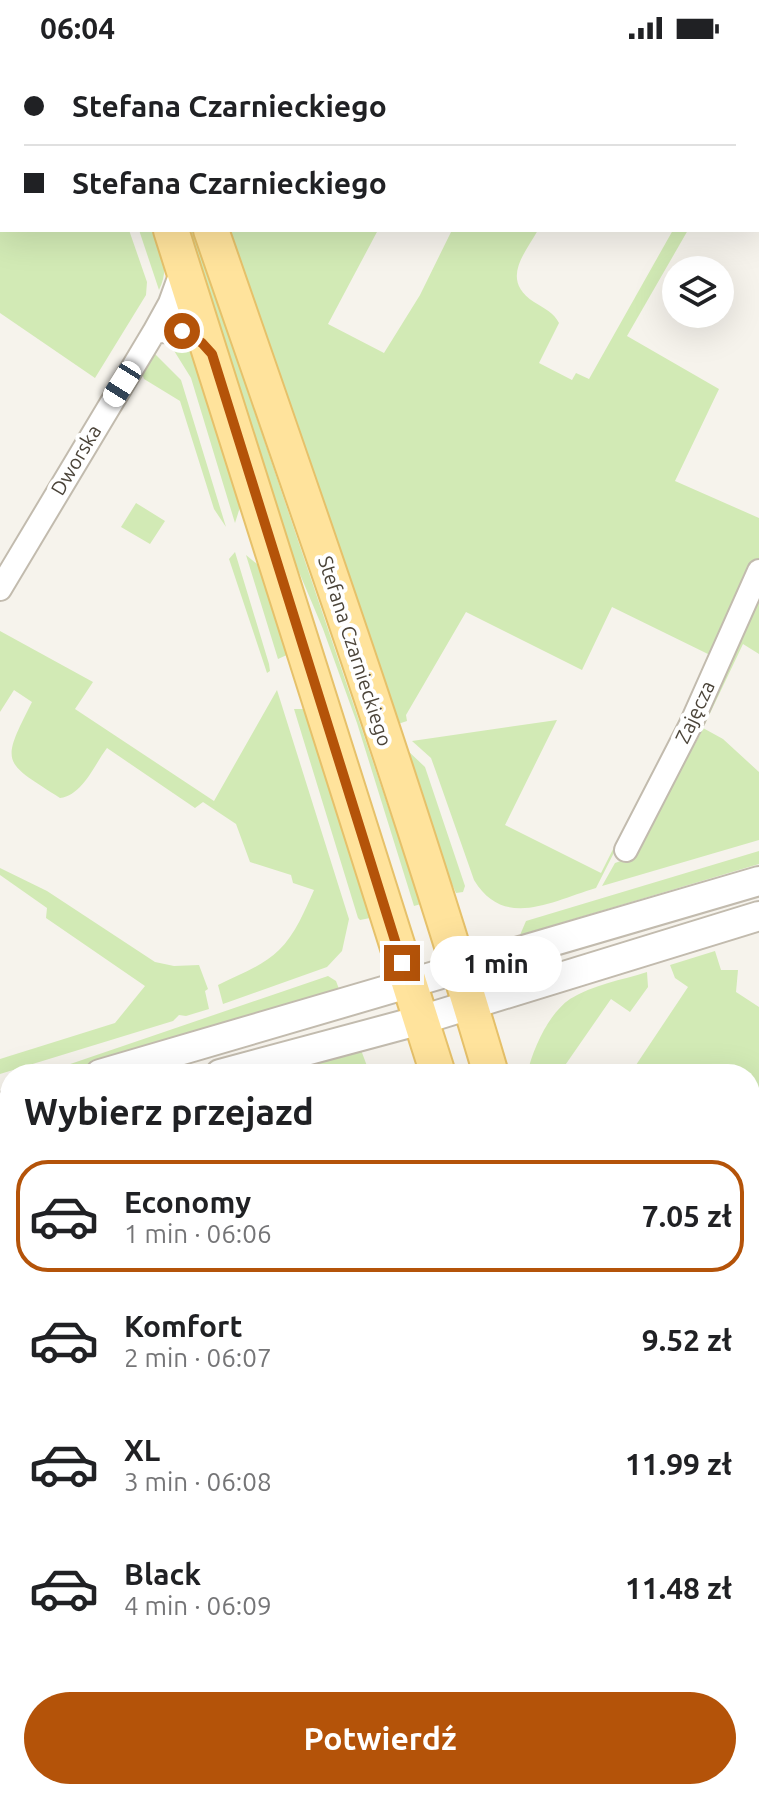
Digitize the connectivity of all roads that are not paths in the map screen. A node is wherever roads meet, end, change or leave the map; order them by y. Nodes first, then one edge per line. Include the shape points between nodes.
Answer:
1 (172, 232) edge
2 (212, 232) edge
3 (184, 266) junction
4 (154, 332) junction
5 (212, 354) junction
6 (759, 571) edge
7 (0, 589) edge
8 (626, 850) dead end
9 (759, 881) edge
10 (759, 916) edge
11 (459, 970) junction
12 (409, 984) junction
13 (470, 1006) junction
14 (421, 1020) junction
15 (134, 1064) edge
16 (257, 1064) edge
17 (435, 1064) edge
18 (488, 1064) edge

1 - 3 main road
2 - 11 main road, Stefana Czarnieckiego
3 - 4 street, Dworska
3 - 5 main road
4 - 5 street via 191,335
4 - 7 street, Dworska
5 - 12 main road
6 - 8 street, Zajęcza via 690,726
9 - 11 street
10 - 13 street
11 - 12 street
11 - 13 main road, Stefana Czarnieckiego
12 - 14 main road
12 - 15 street
13 - 14 street
13 - 18 main road, Stefana Czarnieckiego
14 - 16 street
14 - 17 main road

